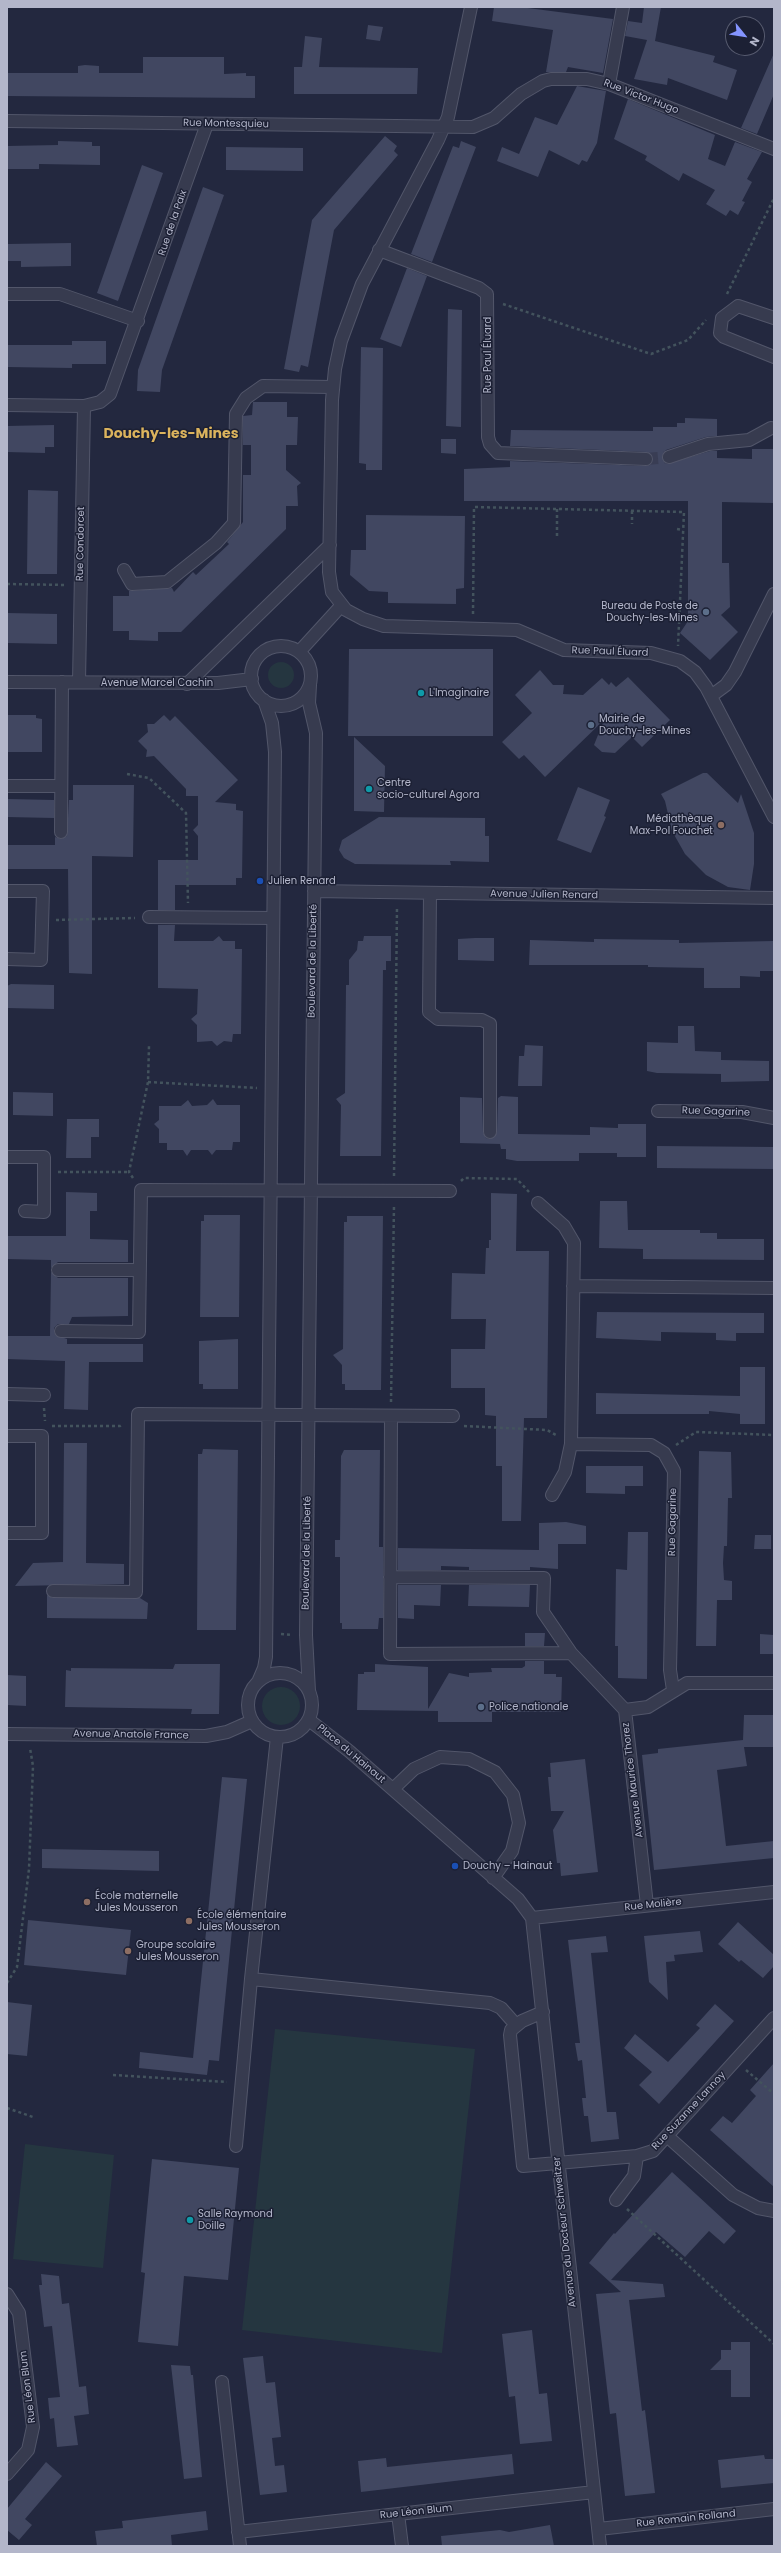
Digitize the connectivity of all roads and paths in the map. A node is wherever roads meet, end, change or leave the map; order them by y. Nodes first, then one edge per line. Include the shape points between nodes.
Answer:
1 (471, 7) edge
2 (623, 7) edge
3 (609, 84) junction
4 (7, 121) edge
5 (207, 124) junction
6 (444, 127) junction
7 (774, 149) edge
8 (774, 198) edge
9 (380, 250) junction
10 (7, 294) edge
11 (489, 299) junction
12 (723, 301) dead end
13 (774, 318) edge
14 (708, 319) dead end
15 (138, 321) junction
16 (774, 357) edge
17 (332, 387) junction
18 (7, 405) edge
19 (84, 406) junction
20 (771, 428) dead end
21 (669, 457) tunnel mouth
22 (646, 459) tunnel mouth
23 (557, 509) junction
24 (632, 510) junction
25 (632, 524) dead end
26 (677, 529) dead end
27 (683, 530) junction
28 (557, 536) dead end
29 (330, 545) junction
30 (124, 570) dead end
31 (7, 584) edge
32 (80, 585) junction
33 (774, 594) edge
34 (341, 606) junction
35 (473, 629) junction
36 (299, 652) junction
37 (680, 661) junction
38 (252, 679) junction
39 (7, 682) edge
40 (62, 682) junction
41 (79, 682) junction
42 (187, 684) junction
43 (310, 684) junction
44 (711, 696) junction
45 (264, 700) junction
46 (127, 774) dead end
47 (7, 786) edge
48 (61, 786) junction
49 (774, 817) edge
50 (61, 832) dead end
51 (7, 890) edge
52 (314, 891) junction
53 (397, 892) junction
54 (430, 893) junction
55 (774, 898) edge
56 (149, 918) joint
57 (188, 918) junction
58 (273, 918) junction
59 (42, 921) junction
60 (7, 959) edge
61 (149, 1046) dead end
62 (148, 1082) junction
63 (272, 1089) junction
64 (658, 1111) dead end
65 (774, 1118) edge
66 (490, 1132) dead end
67 (7, 1157) edge
68 (44, 1172) junction
69 (130, 1172) junction
70 (141, 1190) junction
71 (270, 1190) junction
72 (311, 1190) junction
73 (394, 1191) junction
74 (450, 1191) joint
75 (538, 1203) joint
76 (25, 1211) dead end
77 (58, 1270) dead end
78 (140, 1270) junction
79 (573, 1286) junction
80 (774, 1288) edge
81 (61, 1331) dead end
82 (7, 1394) edge
83 (44, 1395) dead end
84 (138, 1414) junction
85 (268, 1415) junction
86 (308, 1415) junction
87 (391, 1416) junction
88 (454, 1416) joint
89 (774, 1435) edge
90 (7, 1436) edge
91 (42, 1436) junction
92 (570, 1444) junction
93 (664, 1453) junction
94 (552, 1495) dead end
95 (7, 1533) edge
96 (390, 1577) junction
97 (53, 1591) dead end
98 (266, 1634) junction
99 (306, 1635) junction
100 (571, 1653) junction
101 (258, 1682) junction
102 (774, 1683) edge
103 (673, 1690) junction
104 (309, 1691) junction
105 (625, 1710) junction
106 (309, 1720) junction
107 (252, 1721) junction
108 (7, 1734) edge
109 (28, 1734) junction
110 (277, 1737) junction
111 (393, 1789) junction
112 (493, 1878) junction
113 (774, 1892) edge
114 (647, 1905) junction
115 (532, 1918) junction
116 (251, 1979) junction
117 (7, 1983) edge
118 (543, 2012) junction
119 (774, 2018) edge
120 (516, 2025) junction
121 (735, 2061) junction
122 (113, 2075) dead end
123 (242, 2083) junction
124 (774, 2094) edge
125 (7, 2108) edge
126 (33, 2117) dead end
127 (667, 2136) junction
128 (236, 2146) dead end
129 (637, 2156) junction
130 (557, 2163) junction
131 (616, 2200) joint
132 (774, 2211) edge
133 (7, 2294) edge
134 (774, 2344) edge
135 (222, 2382) dead end
136 (7, 2474) edge
137 (594, 2492) junction
138 (774, 2509) edge
139 (398, 2514) junction
140 (598, 2529) junction
141 (238, 2532) junction
142 (240, 2546) edge
143 (402, 2546) edge
144 (600, 2546) edge

1 - 6 street via 451,106
2 - 3 street
3 - 6 street, Rue Victor Hugo via 586,79 543,82 521,94 487,123 473,127
3 - 7 street, Rue Victor Hugo
4 - 5 street, Rue Montesquieu
5 - 6 street, Rue Montesquieu
5 - 15 street, Rue de la Paix
6 - 9 street
8 - 12 path
9 - 11 street via 480,288
9 - 17 street via 350,314 341,341
10 - 15 street via 60,294
11 - 14 path via 651,354 688,340
11 - 22 street, Rue Paul Éluard via 488,437 493,449 506,455
13 - 16 street via 738,306 722,318 720,333 724,338
15 - 19 street, Rue de la Paix via 110,394 100,402
17 - 29 street
17 - 30 street via 263,386 246,398 236,414 234,523 216,543 167,582 132,584
18 - 19 street, Rue de la Paix
19 - 32 street, Rue Condorcet
20 - 21 street via 749,440 708,444
23 - 24 path
23 - 28 path
23 - 35 path via 474,507
24 - 25 path
24 - 27 path via 684,512
26 - 27 path
27 - 37 path via 677,633
29 - 34 street via 330,585
29 - 42 street
31 - 32 path
32 - 41 street, Rue Condorcet
33 - 44 street via 735,672 726,685
34 - 35 street, Rue Paul Éluard via 363,619 384,626
34 - 36 street
35 - 37 street, Rue Paul Éluard via 518,630 564,650 651,653
36 - 38 street via 282,646 265,651 256,661
36 - 43 street via 310,666
37 - 44 street, Rue Paul Éluard via 695,672
38 - 42 street, Avenue Marcel Cachin via 218,684
38 - 45 street
39 - 40 street, Avenue Marcel Cachin
40 - 41 street, Avenue Marcel Cachin
40 - 48 street
41 - 42 street, Avenue Marcel Cachin
43 - 45 street via 300,699 289,705 275,705
43 - 52 street, Boulevard de la Liberté via 310,703 316,733
44 - 49 street, Rue Paul Éluard
45 - 58 street via 275,741
46 - 57 path via 149,778 186,813
47 - 48 street
48 - 50 street
51 - 59 street via 43,891
52 - 53 street, Avenue Julien Renard
52 - 72 street, Boulevard de la Liberté
53 - 54 street, Avenue Julien Renard
53 - 73 path
54 - 55 street, Avenue Julien Renard
54 - 66 street via 429,1012 438,1019 482,1020 490,1024
56 - 57 street
56 - 59 path
57 - 58 street
58 - 63 street
59 - 60 street via 41,960
61 - 62 path
62 - 63 path
62 - 69 path
63 - 71 street
64 - 65 street, Rue Gagarine via 742,1112
67 - 68 street via 44,1157
68 - 69 path
68 - 76 street via 44,1212
69 - 70 path
70 - 71 street
70 - 78 street
71 - 72 street
71 - 85 street
72 - 73 street
72 - 86 street, Boulevard de la Liberté
73 - 74 street
73 - 87 path
74 - 75 path via 464,1178 517,1179
75 - 79 street via 564,1226 572,1237
77 - 78 street
78 - 81 street via 139,1332
79 - 80 street
79 - 92 street
82 - 83 street
84 - 85 street
84 - 91 path via 120,1426 45,1426
84 - 97 street via 136,1592
85 - 86 street
85 - 98 street
86 - 87 street
86 - 99 street, Boulevard de la Liberté
87 - 88 street
87 - 96 street
88 - 92 path via 459,1426 547,1430
89 - 93 path via 696,1432
90 - 91 street
91 - 95 street via 42,1533
92 - 93 street via 645,1444
92 - 94 street via 565,1472
93 - 103 street, Rue Gagarine via 674,1471 670,1670
96 - 100 street, Avenue Maurice Thorez via 544,1578 543,1612
96 - 100 street via 390,1654
98 - 99 path
98 - 101 street via 265,1662
99 - 104 street, Boulevard de la Liberté
100 - 105 street, Avenue Maurice Thorez
101 - 104 street via 274,1673 288,1673 301,1680
101 - 107 street via 249,1698
102 - 103 street via 694,1682
103 - 105 street via 648,1707
104 - 106 street via 312,1708
105 - 114 street, Avenue Maurice Thorez
106 - 110 street via 296,1733
106 - 111 street, Place du Hainaut
107 - 109 street, Avenue Anatole France via 227,1732 206,1736
107 - 110 street via 265,1733
108 - 109 street, Avenue Anatole France
109 - 117 path via 33,1766 29,1870 17,1967
110 - 116 street
111 - 112 street, Place du Hainaut
111 - 112 street, Place du Hainaut via 414,1769 440,1757 469,1759 495,1772 512,1795 519,1823 512,1851
112 - 115 street, Place du Hainaut via 524,1906
113 - 114 street, Rue Molière
114 - 115 street, Rue Molière
115 - 118 street, Avenue du Docteur Schweitzer
116 - 120 street via 490,2003 501,2008
116 - 123 street
118 - 120 street
118 - 130 street, Avenue du Docteur Schweitzer
119 - 121 street, Rue Suzanne Lannoy
120 - 130 street, Rue Suzanne Lannoy via 511,2030 510,2040 523,2166
121 - 124 path
121 - 127 street, Rue Suzanne Lannoy
122 - 123 path
123 - 128 street
125 - 126 path
127 - 129 street, Rue Suzanne Lannoy via 653,2151
127 - 132 street via 733,2196 758,2208
129 - 130 street, Rue Suzanne Lannoy
129 - 131 street via 634,2176
130 - 137 street, Avenue du Docteur Schweitzer
131 - 134 path
133 - 136 street, Rue Léon Blum via 19,2313 33,2427 28,2450
135 - 141 street
137 - 139 street, Rue Léon Blum
137 - 140 street, Avenue du Docteur Schweitzer
138 - 140 street, Rue Romain Rolland
139 - 141 street, Rue Léon Blum
139 - 143 street
140 - 144 street, Avenue du Docteur Schweitzer
141 - 142 street

